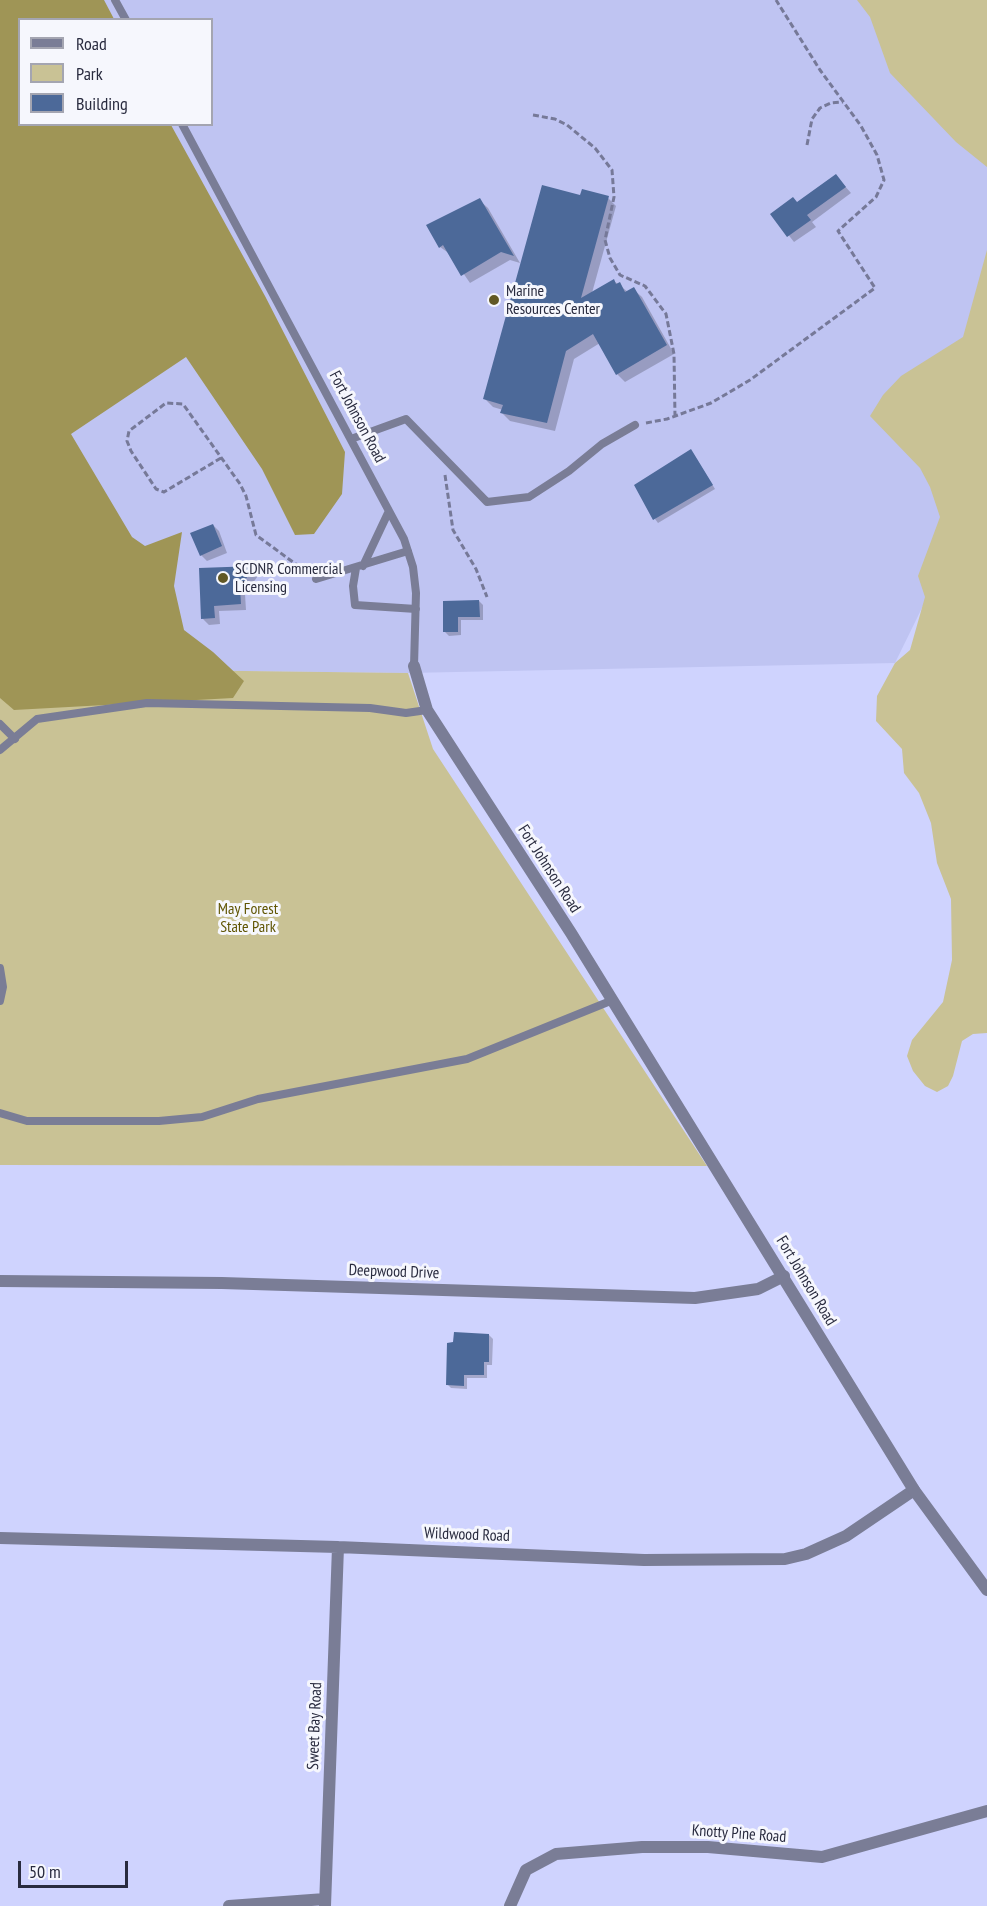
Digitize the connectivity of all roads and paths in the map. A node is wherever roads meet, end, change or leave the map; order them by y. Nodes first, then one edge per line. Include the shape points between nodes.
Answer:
1 (115, 0) edge
2 (776, 0) edge
3 (125, 18) edge
4 (843, 102) junction
5 (533, 115) dead end
6 (183, 126) edge
7 (807, 145) dead end
8 (675, 417) junction
9 (635, 425) joint
10 (351, 439) junction
11 (221, 458) junction
12 (447, 458) junction
13 (388, 513) junction
14 (408, 551) junction
15 (360, 567) junction
16 (316, 579) joint
17 (487, 597) dead end
18 (416, 609) junction
19 (414, 666) joint
20 (427, 711) junction
21 (0, 724) edge
22 (15, 740) junction
23 (0, 750) edge
24 (0, 968) edge
25 (613, 1000) junction
26 (0, 1001) edge
27 (0, 1113) edge
28 (784, 1276) junction
29 (0, 1281) edge
30 (914, 1491) junction
31 (0, 1538) edge
32 (338, 1546) junction
33 (987, 1590) edge
34 (987, 1811) edge
35 (325, 1902) edge
36 (229, 1906) edge
37 (510, 1906) edge

1 - 3 lane
2 - 4 path
4 - 7 path via 820,108 812,118
4 - 8 path via 877,155 884,180 876,197 838,231 875,288 750,380 711,403
5 - 8 path via 567,125 595,148 612,170 614,197 605,240 620,275 645,286 666,314 674,354
6 - 10 lane, Fort Johnson Road
8 - 9 path
9 - 12 lane via 529,497 487,502
10 - 12 lane via 406,419
10 - 13 lane, Fort Johnson Road
11 - 11 path via 183,404 166,403 129,431 131,451 156,489 164,492
11 - 16 path via 246,496 256,536
12 - 17 path via 444,480 453,530
13 - 14 lane, Fort Johnson Road
13 - 15 lane
14 - 15 lane
14 - 18 lane, Fort Johnson Road
15 - 16 lane
15 - 18 lane via 353,586 356,605
18 - 19 lane, Fort Johnson Road
19 - 20 street, Fort Johnson Road
20 - 22 lane via 147,703 38,719
20 - 25 street, Fort Johnson Road
21 - 22 lane
22 - 23 lane
24 - 26 lane
25 - 27 lane via 467,1059 258,1099 202,1117 159,1121 27,1121
25 - 28 street, Fort Johnson Road
28 - 29 street, Deepwood Drive via 758,1289 695,1298 234,1283
28 - 30 street, Fort Johnson Road
30 - 32 street, Wildwood Road via 846,1536 785,1559 644,1560
30 - 33 street, Fort Johnson Road
31 - 32 street, Wildwood Road
32 - 35 street, Sweet Bay Road
34 - 37 street, Knotty Pine Road via 822,1857 708,1847 642,1847 556,1854 526,1870
35 - 36 street

